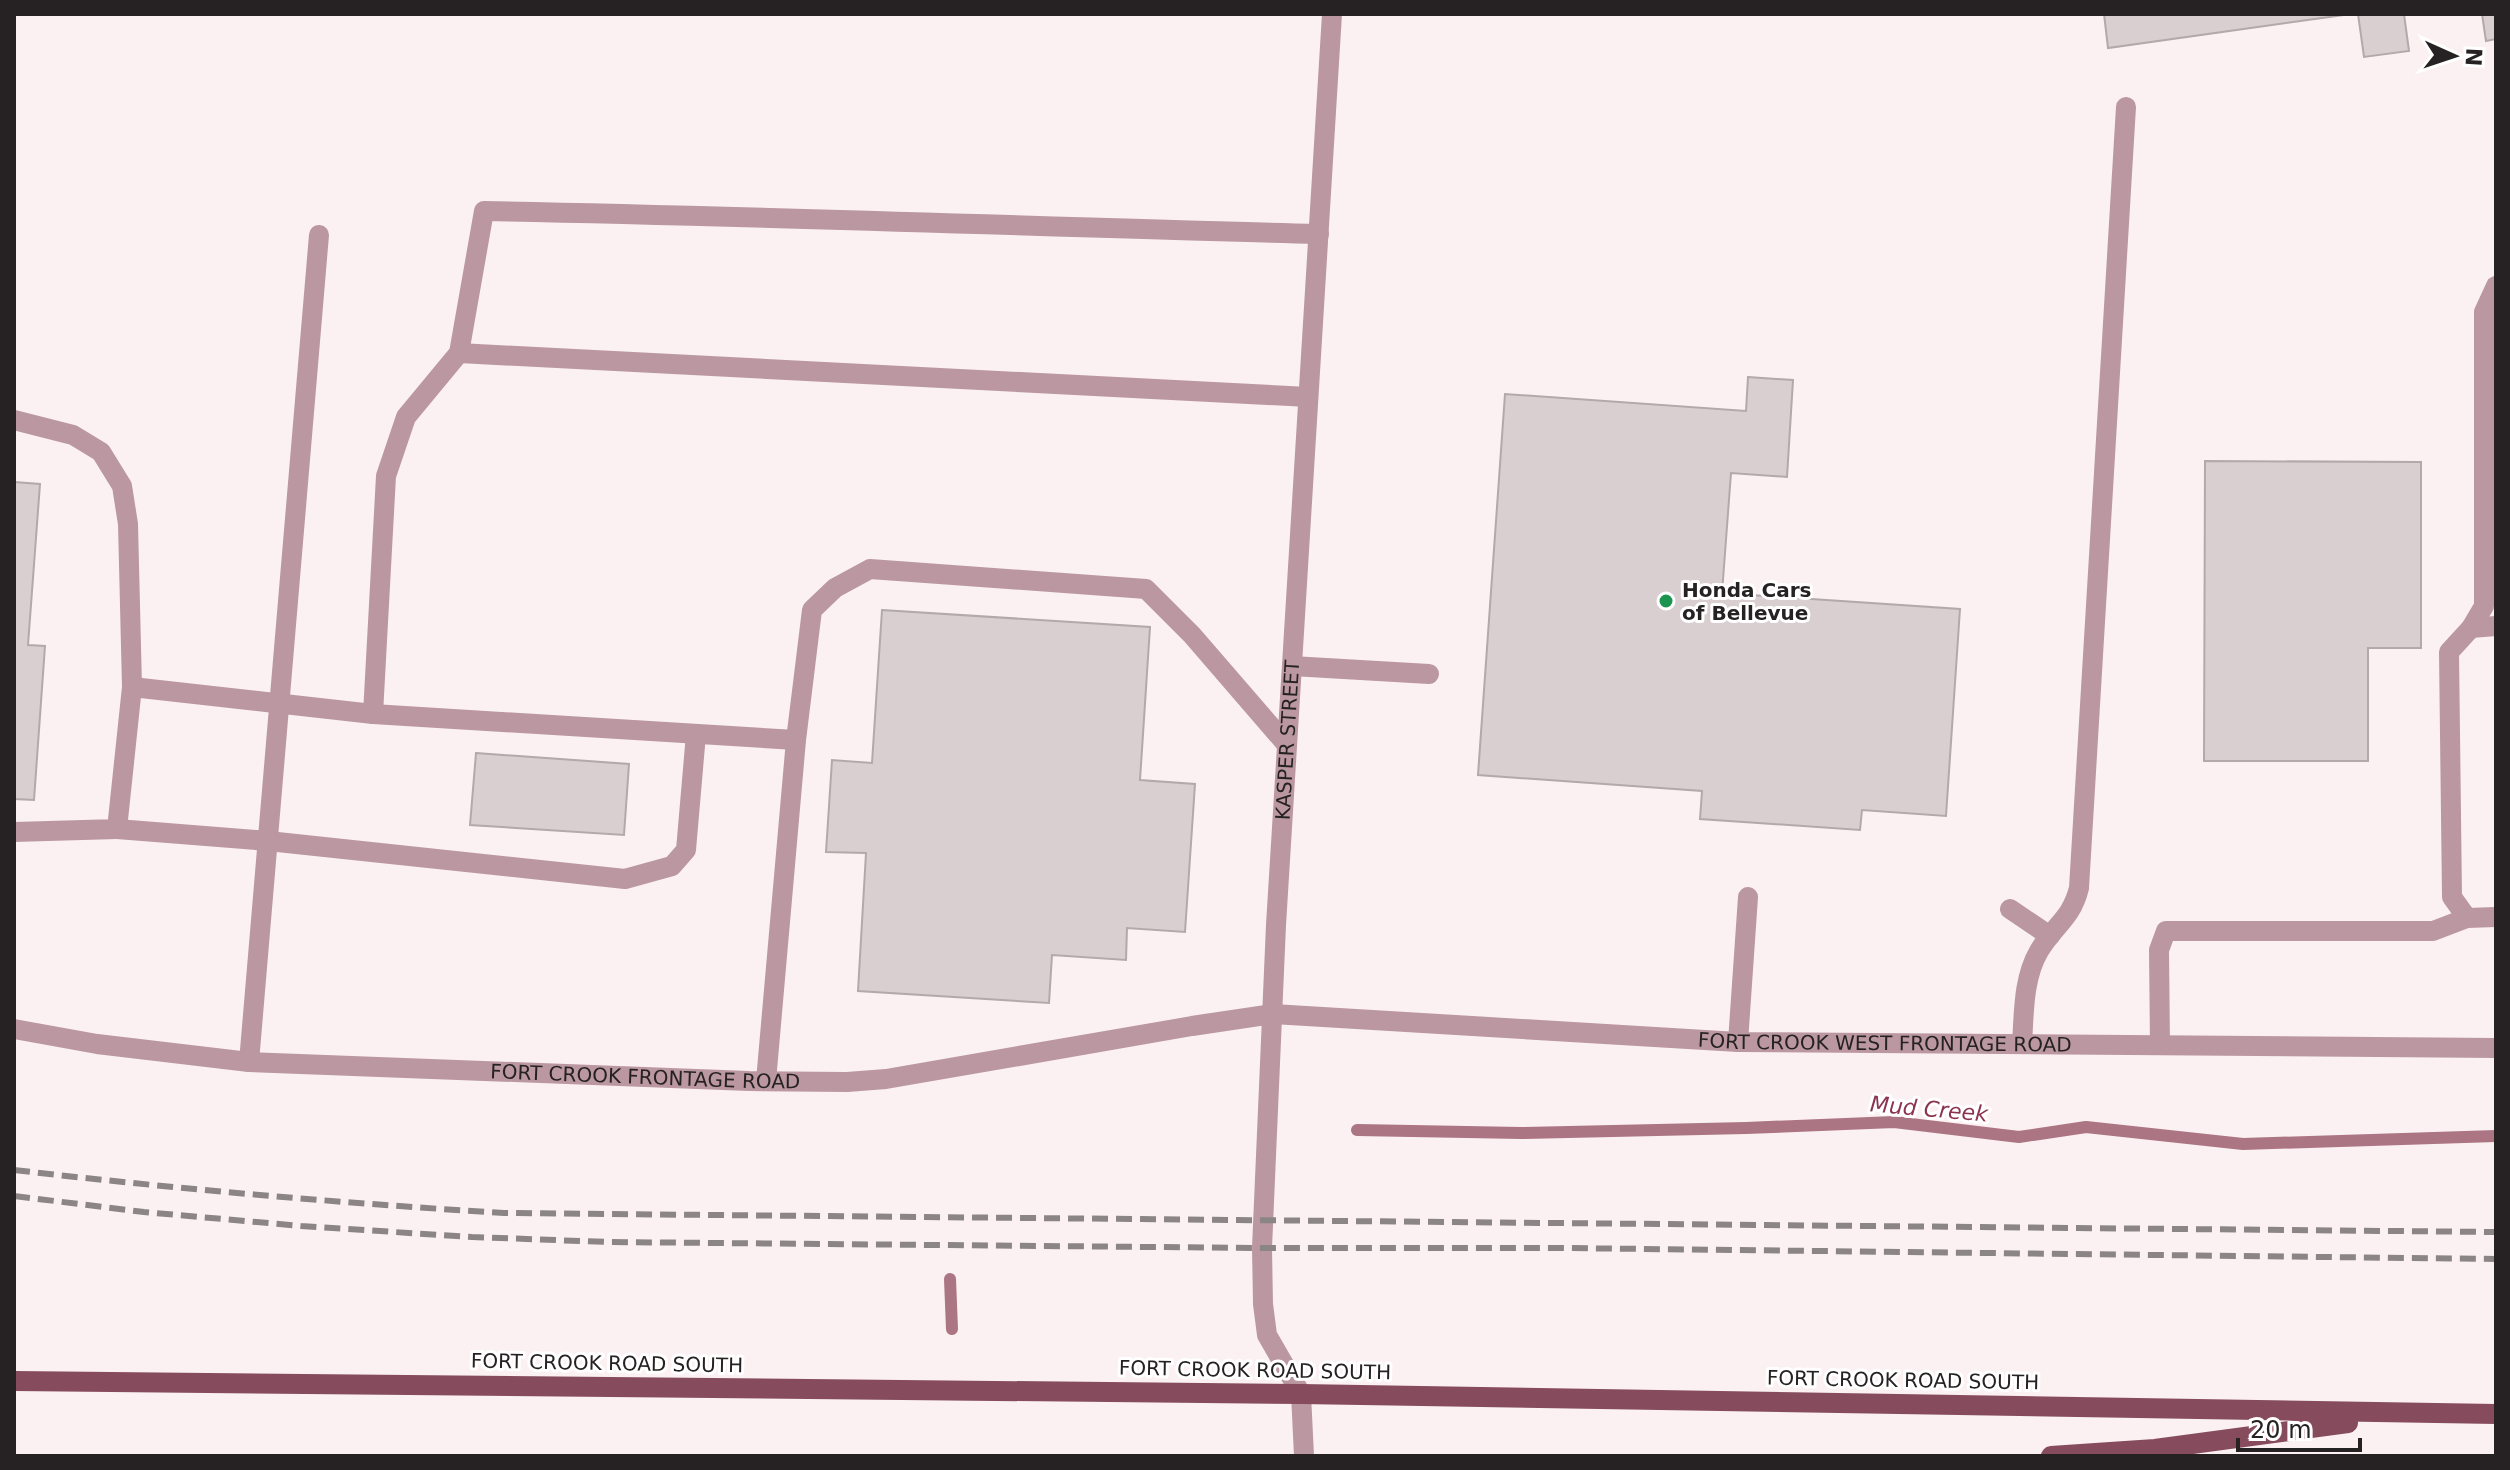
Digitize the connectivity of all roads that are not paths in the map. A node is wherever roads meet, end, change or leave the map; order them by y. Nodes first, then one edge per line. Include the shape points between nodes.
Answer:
1 (1332, 14) edge
2 (2126, 107) dead end
3 (1319, 234) junction
4 (319, 235) dead end
5 (2496, 286) edge
6 (459, 353) junction
7 (1308, 397) junction
8 (14, 420) edge
9 (2496, 626) edge
10 (2471, 628) junction
11 (1292, 666) junction
12 (1429, 674) dead end
13 (132, 687) junction
14 (280, 703) junction
15 (373, 714) junction
16 (696, 734) junction
17 (796, 740) junction
18 (1287, 745) junction
19 (117, 829) junction
20 (14, 832) edge
21 (268, 841) junction
22 (1748, 897) dead end
23 (2010, 909) dead end
24 (2496, 917) edge
25 (2467, 918) junction
26 (2050, 936) junction
27 (1273, 1014) junction
28 (14, 1029) edge
29 (1738, 1042) junction
30 (2022, 1044) junction
31 (2160, 1045) junction
32 (2496, 1048) edge
33 (249, 1062) junction
34 (766, 1081) junction
35 (14, 1381) edge
36 (1301, 1394) junction
37 (2411, 1414) junction
38 (2496, 1414) edge
39 (1304, 1456) edge
40 (2051, 1456) edge

1 - 3 street, KASPER STREET
2 - 26 street via 2079,888 2074,905
3 - 6 street via 484,211
3 - 7 street, KASPER STREET
4 - 14 street
5 - 10 street via 2484,312 2484,606
6 - 7 street
6 - 15 street via 406,417 386,476
7 - 11 street, KASPER STREET
8 - 13 street via 73,435 101,452 122,486 128,524
9 - 10 street
10 - 25 street via 2449,652 2452,897
11 - 12 street
11 - 18 street, KASPER STREET
13 - 14 street
13 - 19 street
14 - 15 street
14 - 21 street
15 - 16 street
16 - 17 street
16 - 21 street via 686,850 672,866 625,879
17 - 18 street via 812,610 835,588 870,569 1146,589
17 - 34 street
18 - 27 street, KASPER STREET
19 - 20 street
19 - 21 street
21 - 33 street
22 - 29 street
23 - 26 street
24 - 25 street
25 - 31 street via 2433,931 2166,931 2159,950
26 - 30 street via 2027,982
27 - 29 street, FORT CROOK WEST FRONTAGE ROAD
27 - 34 street, FORT CROOK FRONTAGE ROAD via 886,1079
27 - 36 street, KASPER STREET via 1263,1304 1267,1335
28 - 33 street, FORT CROOK FRONTAGE ROAD
29 - 30 street, FORT CROOK WEST FRONTAGE ROAD
30 - 31 street, FORT CROOK WEST FRONTAGE ROAD
31 - 32 street, FORT CROOK WEST FRONTAGE ROAD
33 - 34 street, FORT CROOK FRONTAGE ROAD
35 - 36 main road, FORT CROOK ROAD SOUTH
36 - 37 main road, FORT CROOK ROAD SOUTH
36 - 39 street, KASPER STREET
37 - 38 main road, FORT CROOK ROAD SOUTH
37 - 40 main road via 2155,1449

